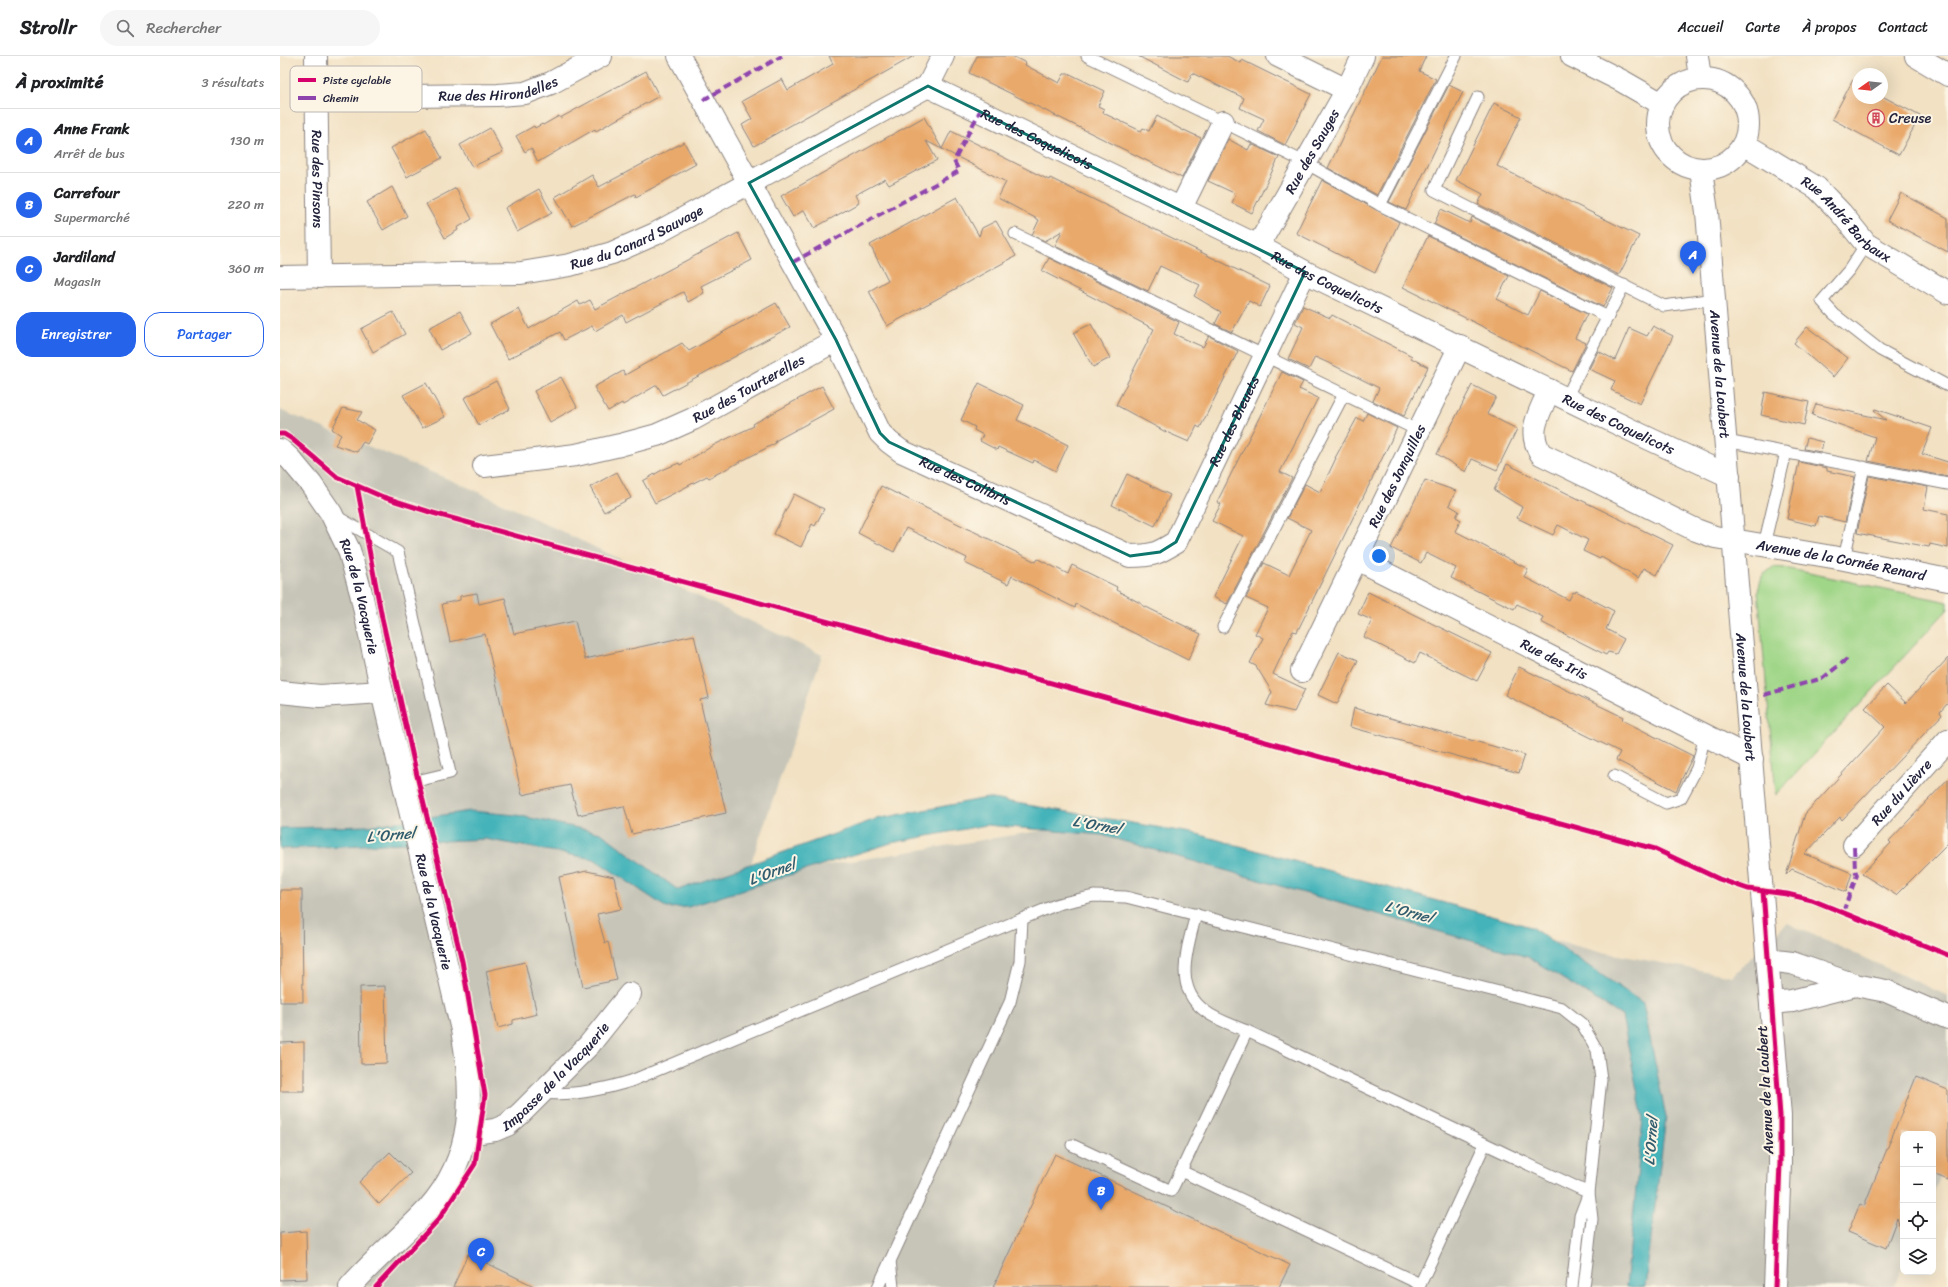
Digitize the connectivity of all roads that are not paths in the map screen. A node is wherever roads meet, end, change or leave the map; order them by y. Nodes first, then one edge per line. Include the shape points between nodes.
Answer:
1 (316, 56) edge
2 (601, 56) edge
3 (679, 56) edge
4 (943, 56) edge
5 (1086, 56) edge
6 (1278, 56) edge
7 (1364, 56) edge
8 (1456, 56) edge
9 (1572, 56) edge
10 (1697, 56) edge
11 (1916, 56) edge
12 (316, 66) edge
13 (1948, 74) edge
14 (1700, 78) junction
15 (928, 86) junction
16 (1347, 90) junction
17 (422, 96) edge
18 (1478, 98) dead end
19 (1662, 104) junction
20 (317, 112) edge
21 (1223, 122) junction
22 (1744, 144) junction
23 (1304, 162) junction
24 (1700, 170) junction
25 (749, 183) junction
26 (1380, 205) junction
27 (1181, 208) junction
28 (1015, 234) dead end
29 (1866, 244) junction
30 (1258, 246) junction
31 (1305, 272) junction
32 (280, 277) edge
33 (319, 277) junction
34 (1624, 285) junction
35 (1948, 293) edge
36 (1714, 299) junction
37 (1608, 317) junction
38 (836, 340) junction
39 (1460, 346) junction
40 (1265, 355) junction
41 (1948, 386) edge
42 (1344, 394) junction
43 (1557, 394) junction
44 (1419, 431) junction
45 (1726, 441) junction
46 (280, 450) edge
47 (1786, 452) junction
48 (484, 466) dead end
49 (1864, 467) junction
50 (1729, 476) junction
51 (1948, 484) edge
52 (331, 513) junction
53 (1734, 541) junction
54 (1764, 545) junction
55 (1150, 556) joint
56 (1357, 559) junction
57 (1844, 559) junction
58 (1948, 580) edge
59 (1223, 627) dead end
60 (1302, 671) dead end
61 (280, 692) edge
62 (382, 692) junction
63 (1705, 735) junction
64 (1948, 740) edge
65 (1752, 759) junction
66 (1614, 776) dead end
67 (404, 784) junction
68 (1854, 845) dead end
69 (1196, 914) junction
70 (1022, 919) junction
71 (1768, 960) junction
72 (1855, 985) junction
73 (630, 994) dead end
74 (1772, 1003) junction
75 (1948, 1018) edge
76 (1247, 1031) junction
77 (542, 1093) junction
78 (466, 1134) junction
79 (1485, 1144) junction
80 (1072, 1146) dead end
81 (1181, 1171) junction
82 (1589, 1193) junction
83 (1778, 1224) junction
84 (890, 1261) junction
85 (1419, 1286) edge
86 (350, 1287) edge
87 (878, 1287) edge
88 (894, 1287) edge
89 (1572, 1287) edge
90 (1584, 1287) edge
91 (1766, 1287) edge
92 (1775, 1287) edge

1 - 12 street, Rue des Pinsons
2 - 17 street, Rue des Hirondelles via 552,83 525,92
3 - 25 street
4 - 15 street
5 - 21 lane
6 - 16 street
7 - 16 street, Rue des Sauges
8 - 26 lane
9 - 19 street
10 - 14 street
11 - 13 street
14 - 19 street via 1684,82 1671,91
14 - 22 street via 1716,80 1730,87 1741,98 1748,118
15 - 25 street, Rue du Canard Sauvage
15 - 27 street, Rue des Coquelicots
16 - 23 street, Rue des Sauges
18 - 34 lane via 1434,190
19 - 24 street via 1658,123 1661,142 1677,162
20 - 33 street, Rue des Pinsons
21 - 23 lane
21 - 27 street
22 - 24 street via 1726,163
22 - 29 street, Rue André Barbaux via 1817,188
23 - 26 lane
23 - 30 street, Rue des Sauges
24 - 36 street, Avenue de la Loubert via 1707,212
25 - 33 street, Rue du Canard Sauvage via 655,234 612,252 570,265 521,273
25 - 38 street
26 - 37 lane
27 - 30 street, Rue des Coquelicots
28 - 40 lane
29 - 35 street, Rue André Barbaux
29 - 41 lane via 1849,270 1822,301 1834,314 1880,350
30 - 31 street, Rue des Coquelicots
31 - 39 street, Rue des Coquelicots
31 - 40 street, Rue des Bleuets
32 - 33 street, Rue du Canard Sauvage
34 - 36 lane via 1664,306
34 - 37 lane
36 - 45 street, Avenue de la Loubert
37 - 43 lane
38 - 48 street, Rue des Tourterelles via 657,435 576,455
38 - 55 street, Rue des Colibris via 880,433 889,442 901,450 1130,556
39 - 43 street, Rue des Coquelicots
39 - 44 street, Rue des Jonquilles
40 - 42 lane
40 - 55 street, Rue des Bleuets via 1176,542
42 - 44 lane
42 - 59 lane
43 - 50 street, Rue des Coquelicots
43 - 53 street, Avenue de la Cornée Renard via 1533,432 1535,445 1541,454 1696,530
44 - 56 street, Rue des Jonquilles
45 - 47 lane
45 - 50 street, Avenue de la Loubert
46 - 52 street, Rue de la Vacquerie via 311,484
47 - 49 lane
47 - 54 lane
49 - 51 lane
49 - 57 lane
50 - 53 street, Avenue de la Loubert
52 - 62 street, Rue de la Vacquerie via 349,550
52 - 67 lane via 398,552 450,773
53 - 54 street, Avenue de la Cornée Renard
53 - 65 street, Avenue de la Loubert
54 - 57 street, Avenue de la Cornée Renard
56 - 60 street, Rue des Jonquilles
56 - 63 street, Rue des Iris
57 - 58 street, Avenue de la Cornée Renard
61 - 62 street via 320,696
62 - 67 street, Rue de la Vacquerie
63 - 65 street, Rue des Iris
63 - 66 lane via 1697,768 1681,798 1666,803
64 - 68 street, Rue du Lièvre
65 - 71 street, Avenue de la Loubert
67 - 78 street, Rue de la Vacquerie via 468,1066 470,1102
69 - 70 lane via 1126,897 1094,896 1058,904
69 - 76 lane via 1186,956 1185,979 1190,998 1205,1012
69 - 82 lane via 1562,1008 1582,1024 1597,1050 1601,1079
70 - 77 lane via 631,1081 582,1093
70 - 84 lane via 1020,961 1010,1002
71 - 72 street via 1792,963
71 - 74 street, Avenue de la Loubert
72 - 74 street via 1792,1001
72 - 75 street via 1886,991
73 - 77 street, Impasse de la Vacquerie via 589,1045
74 - 83 street, Avenue de la Loubert via 1780,1116
76 - 79 lane
76 - 81 lane
77 - 78 street, Impasse de la Vacquerie via 507,1125 495,1130
78 - 86 street, Rue de la Vacquerie via 458,1161 445,1186 428,1208
79 - 82 lane
79 - 85 lane
80 - 81 lane via 1171,1192
81 - 85 lane
82 - 89 lane via 1580,1216
82 - 90 lane via 1592,1219
83 - 91 street, Avenue de la Loubert
83 - 92 street, Avenue de la Loubert
84 - 87 lane
84 - 88 lane

